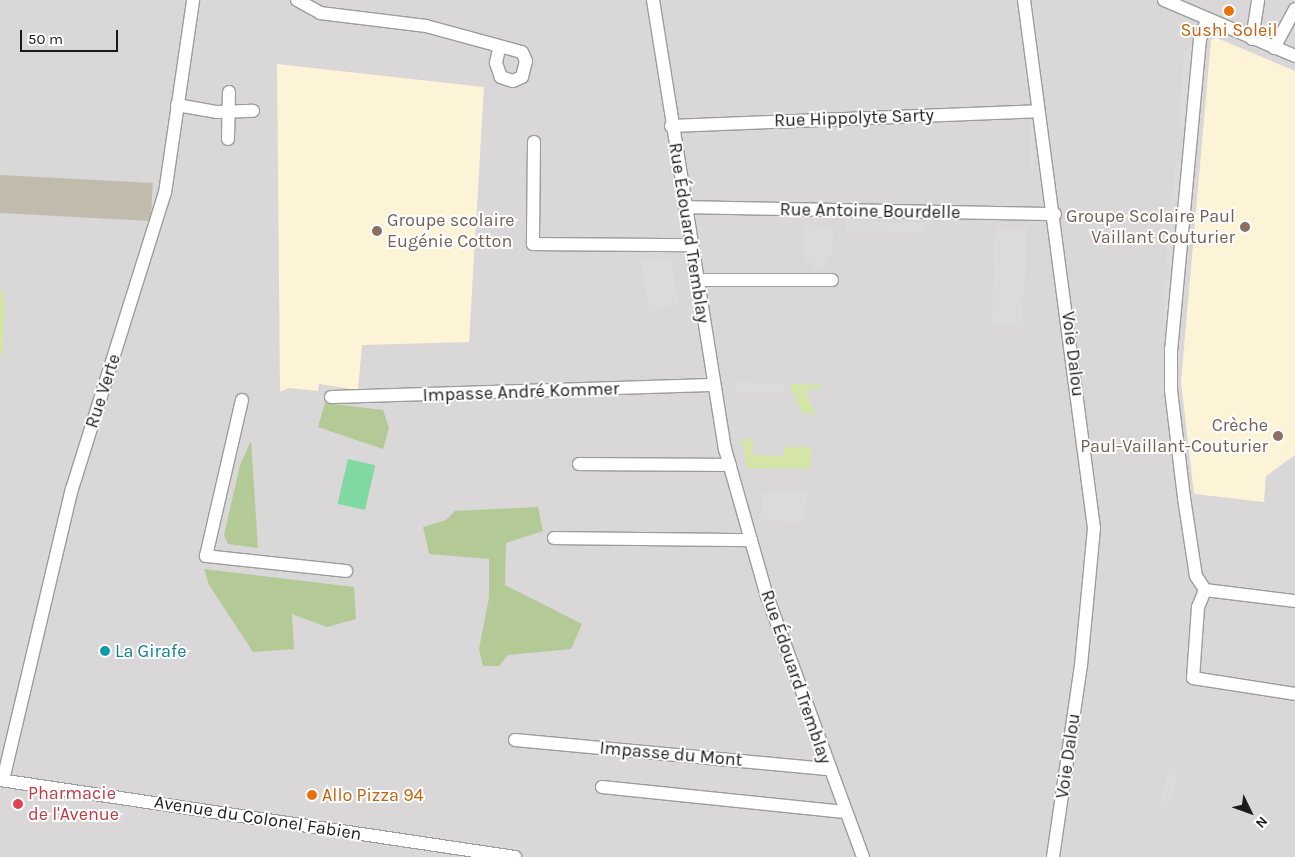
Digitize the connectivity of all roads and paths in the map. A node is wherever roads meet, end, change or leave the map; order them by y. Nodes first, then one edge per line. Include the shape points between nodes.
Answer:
1 (193, 0) edge
2 (297, 0) edge
3 (653, 0) edge
4 (1024, 0) edge
5 (1164, 0) edge
6 (1258, 0) edge
7 (1295, 9) edge
8 (1207, 20) junction
9 (1252, 39) junction
10 (1274, 48) junction
11 (499, 49) dead end
12 (1295, 56) edge
13 (228, 92) dead end
14 (177, 105) junction
15 (253, 111) dead end
16 (1038, 111) junction
17 (230, 112) junction
18 (671, 126) junction
19 (228, 140) dead end
20 (534, 142) dead end
21 (685, 208) junction
22 (1055, 214) junction
23 (692, 245) junction
24 (698, 280) junction
25 (832, 280) dead end
26 (712, 385) junction
27 (331, 397) dead end
28 (242, 400) dead end
29 (579, 464) dead end
30 (730, 466) junction
31 (554, 538) dead end
32 (751, 540) junction
33 (346, 571) dead end
34 (1205, 590) junction
35 (1295, 601) edge
36 (1295, 694) edge
37 (515, 740) dead end
38 (827, 769) junction
39 (2, 780) edge
40 (602, 787) dead end
41 (845, 812) junction
42 (464, 853) edge
43 (515, 857) edge
44 (863, 857) edge
45 (1053, 857) edge

1 - 14 street, Rue Verte
2 - 11 street via 315,12 426,26
3 - 18 street, Rue Édouard Tremblay
4 - 16 street, Voie Dalou
5 - 8 street
6 - 9 street
7 - 10 street
8 - 9 street
8 - 34 street via 1200,39 1170,371 1196,576
9 - 10 street
10 - 12 street
13 - 17 street
14 - 17 street
14 - 39 street, Rue Verte via 165,193 72,488
15 - 17 street
16 - 18 street, Rue Hippolyte Sarty
16 - 22 street, Voie Dalou
17 - 19 street
18 - 21 street, Rue Édouard Tremblay
20 - 23 street via 533,244
21 - 22 street, Rue Antoine Bourdelle
21 - 23 street, Rue Édouard Tremblay
22 - 45 street, Voie Dalou via 1094,528 1081,665
23 - 24 street, Rue Édouard Tremblay
24 - 25 street
24 - 26 street, Rue Édouard Tremblay
26 - 27 street, Impasse André Kommer
26 - 30 street, Rue Édouard Tremblay
28 - 33 street via 206,556
29 - 30 street
30 - 32 street, Rue Édouard Tremblay
31 - 32 street
32 - 38 street, Rue Édouard Tremblay
34 - 35 street
34 - 36 street via 1198,607 1193,678
37 - 38 street, Impasse du Mont
38 - 41 street, Rue Édouard Tremblay
39 - 42 street, Avenue du Colonel Fabien
40 - 41 street
41 - 44 street, Rue Édouard Tremblay
42 - 43 street, Avenue du Colonel Fabien

